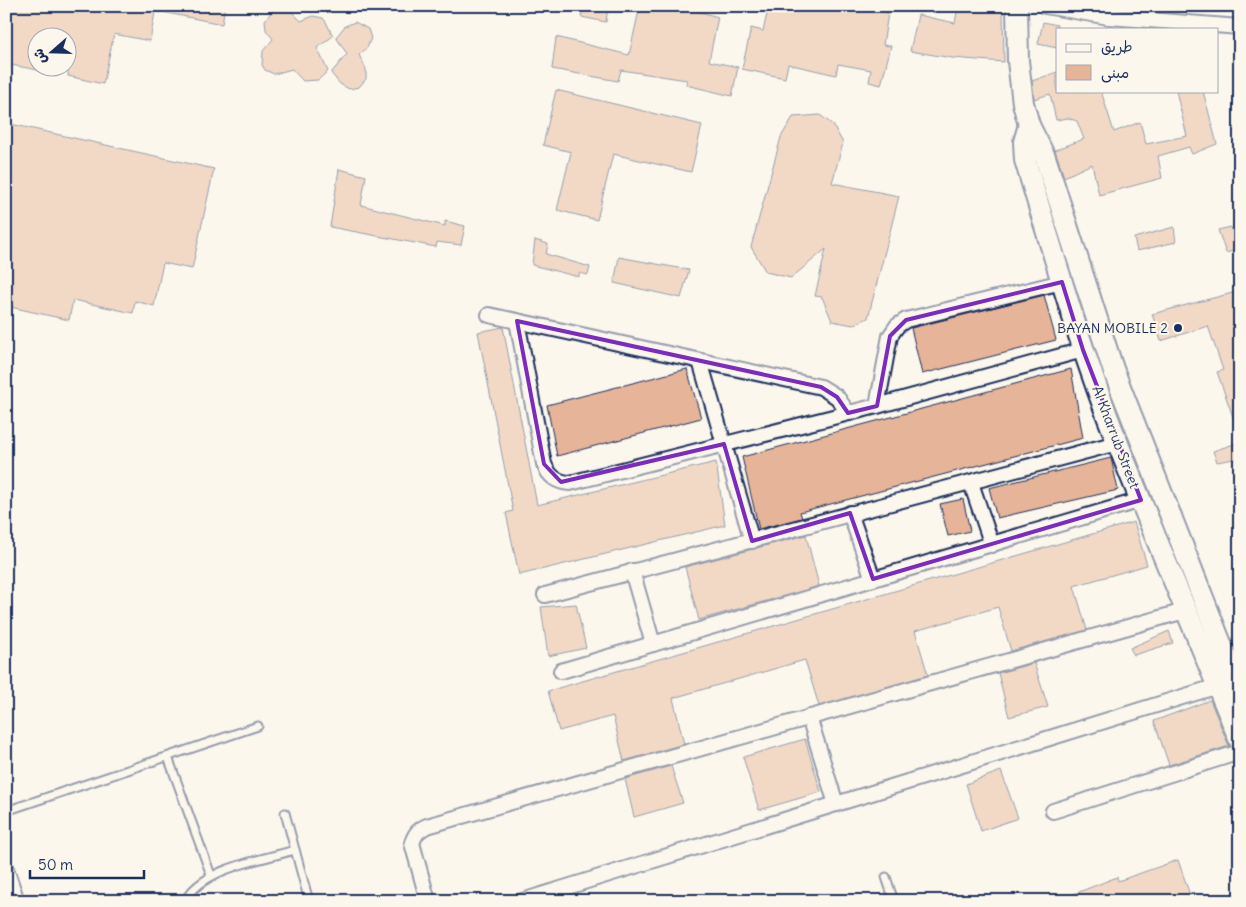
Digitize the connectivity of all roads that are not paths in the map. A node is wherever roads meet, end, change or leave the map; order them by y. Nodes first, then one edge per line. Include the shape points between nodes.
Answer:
1 (1017, 6) edge
2 (1045, 6) edge
3 (1240, 27) edge
4 (1029, 125) junction
5 (1062, 282) junction
6 (489, 315) dead end
7 (517, 321) junction
8 (1083, 350) junction
9 (700, 361) junction
10 (1113, 369) junction
11 (1093, 376) junction
12 (877, 406) junction
13 (848, 414) junction
14 (1117, 443) junction
15 (724, 444) junction
16 (971, 483) junction
17 (1142, 500) junction
18 (850, 513) junction
19 (752, 540) junction
20 (992, 545) junction
21 (632, 571) junction
22 (873, 579) junction
23 (545, 595) dead end
24 (1188, 610) junction
25 (653, 644) junction
26 (561, 671) dead end
27 (1218, 686) junction
28 (1240, 692) edge
29 (809, 717) junction
30 (258, 726) dead end
31 (1240, 741) edge
32 (1240, 752) edge
33 (168, 757) junction
34 (836, 804) junction
35 (6, 811) edge
36 (1053, 811) dead end
37 (284, 812) dead end
38 (295, 850) junction
39 (6, 869) edge
40 (211, 875) junction
41 (886, 877) dead end
42 (17, 901) edge
43 (184, 901) edge
44 (309, 901) edge
45 (428, 901) edge
46 (522, 901) edge
47 (894, 901) edge

1 - 4 main road, Al Kharrub Street via 1018,61
2 - 3 street via 1109,17
4 - 5 main road, Al Kharrub Street via 1024,142 1025,160
4 - 10 main road, Al Kharrub Street via 1045,157
5 - 8 main road, Al Kharrub Street
5 - 12 street via 906,320 897,326 890,336
6 - 7 street
7 - 9 street
7 - 15 street via 544,464 553,478 570,483
8 - 11 main road, Al Kharrub Street
8 - 12 street
9 - 13 street via 821,387 837,398
9 - 15 street
10 - 11 main road
10 - 28 main road, Al Kharrub Street
11 - 14 main road, Al Kharrub Street
12 - 13 street
13 - 15 street
14 - 16 street
14 - 17 main road, Al Kharrub Street
15 - 19 street
16 - 18 street
16 - 20 street
17 - 20 street
17 - 24 main road, Al Kharrub Street
18 - 19 street
18 - 22 street
19 - 21 street
20 - 22 street
21 - 23 street
21 - 25 street
22 - 25 street
24 - 27 main road, Al Kharrub Street
24 - 29 street
25 - 26 street
27 - 31 main road, Al Kharrub Street
27 - 34 street
29 - 34 street
29 - 45 street via 419,829 412,843
30 - 33 lane
32 - 36 street
33 - 35 lane
33 - 40 lane
34 - 46 street
37 - 38 lane
38 - 40 lane
38 - 44 lane
39 - 42 street
40 - 43 lane via 190,891
41 - 47 lane

